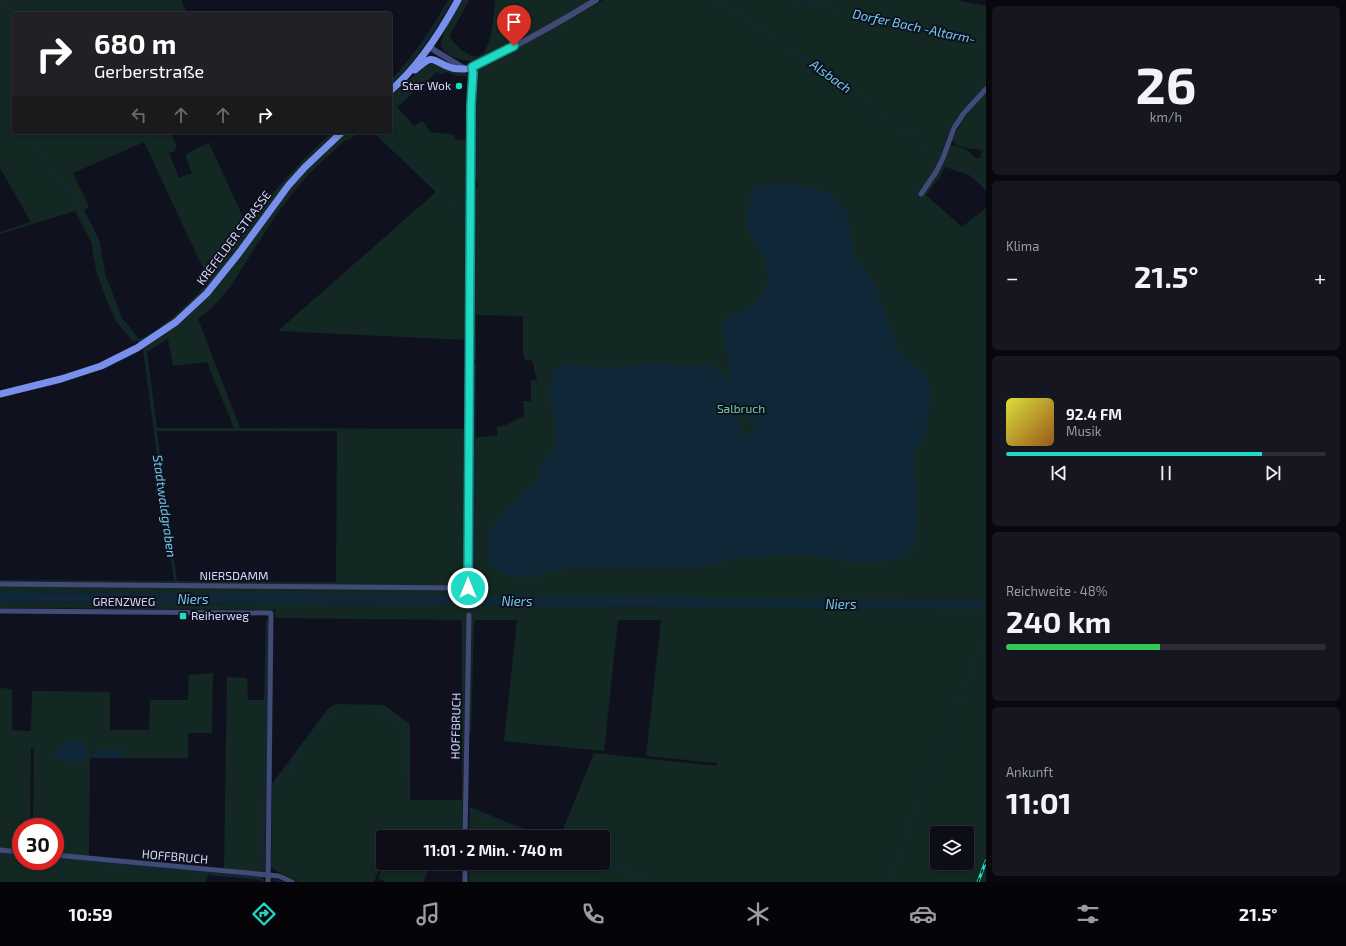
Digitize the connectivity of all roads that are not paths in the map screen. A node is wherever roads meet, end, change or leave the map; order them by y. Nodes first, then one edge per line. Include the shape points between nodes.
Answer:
1 (458, 0) edge
2 (596, 0) edge
3 (429, 47) junction
4 (468, 68) junction
5 (401, 82) junction
6 (986, 88) edge
7 (392, 89) edge
8 (340, 134) edge
9 (922, 194) dead end
10 (0, 394) edge
11 (0, 584) edge
12 (0, 611) edge
13 (468, 615) dead end
14 (465, 830) edge
15 (0, 850) edge
16 (12, 851) edge
17 (64, 856) edge
18 (465, 870) edge
19 (268, 875) junction
20 (268, 882) edge
21 (292, 882) edge
22 (465, 882) edge

1 - 3 main road
2 - 4 street
3 - 4 street
3 - 5 main road
4 - 5 main road via 452,68 430,59
4 - 11 street, NIERSDAMM via 473,73 468,588
5 - 7 main road
6 - 9 street via 960,118 943,158
8 - 10 main road, KREFELDER STRASSE via 288,186 207,292 176,322 137,348 100,366 61,379
12 - 19 street, GRENZWEG via 271,613
13 - 14 street, HOFFBRUCH
15 - 16 street
17 - 19 street, HOFFBRUCH
18 - 22 street
19 - 20 street
19 - 21 street, HOFFBRUCH via 279,876

